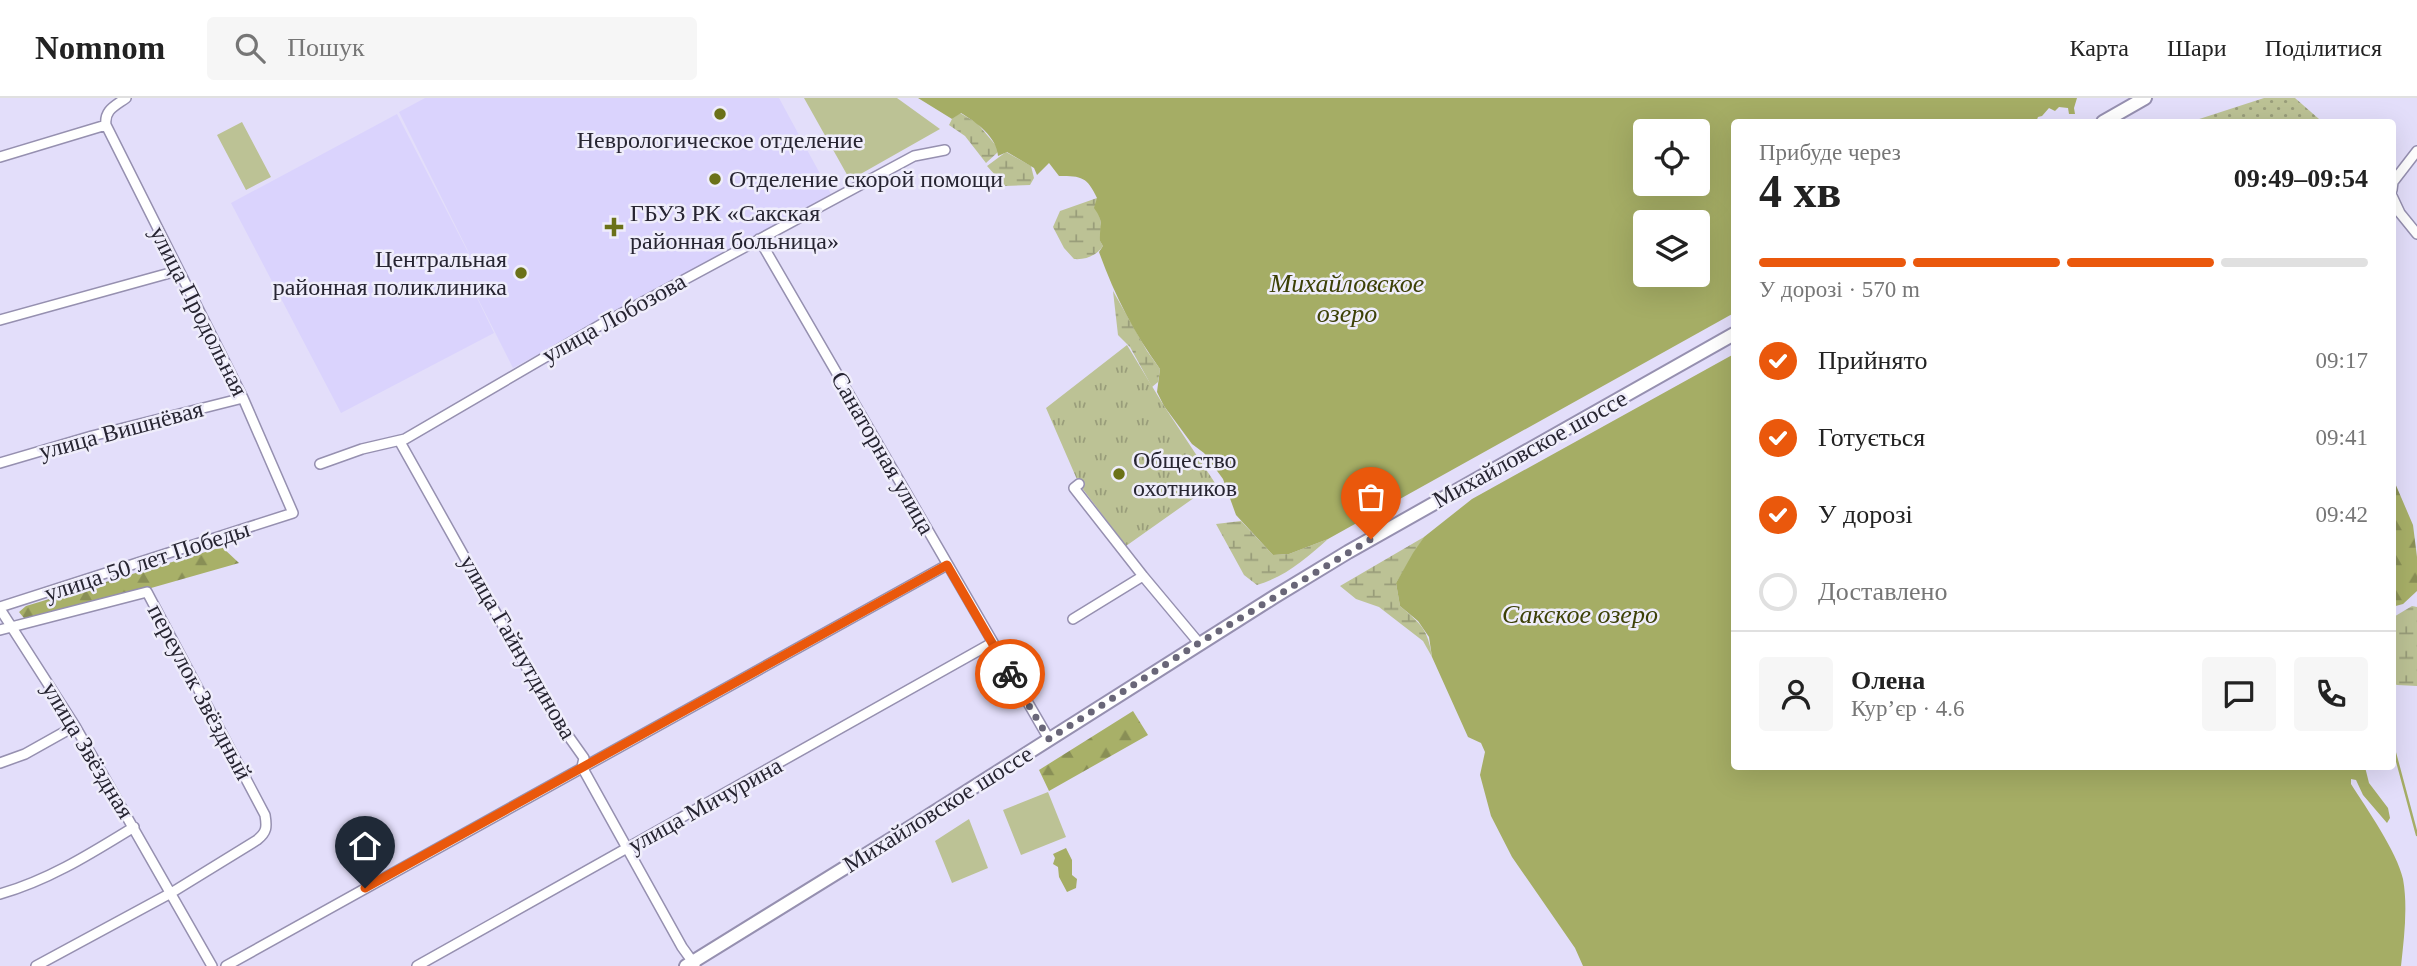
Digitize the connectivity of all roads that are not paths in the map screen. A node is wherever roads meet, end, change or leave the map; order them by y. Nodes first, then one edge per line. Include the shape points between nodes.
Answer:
1 (125, 98) edge
2 (2145, 98) edge
3 (2108, 119) edge
4 (106, 125) junction
5 (945, 150) dead end
6 (2417, 151) edge
7 (0, 157) edge
8 (2396, 178) edge
9 (2396, 204) edge
10 (2417, 234) edge
11 (759, 239) junction
12 (177, 271) junction
13 (0, 320) edge
14 (1731, 336) edge
15 (243, 398) junction
16 (398, 442) junction
17 (0, 463) edge
18 (320, 464) dead end
19 (1079, 484) dead end
20 (293, 513) joint
21 (947, 565) junction
22 (1143, 576) junction
23 (0, 608) edge
24 (1073, 619) dead end
25 (13, 627) junction
26 (0, 631) edge
27 (992, 643) junction
28 (1199, 643) junction
29 (75, 726) junction
30 (1049, 739) junction
31 (0, 763) edge
32 (582, 767) junction
33 (134, 827) junction
34 (628, 849) junction
35 (172, 893) junction
36 (0, 894) edge
37 (692, 965) edge
38 (36, 966) edge
39 (212, 966) edge
40 (226, 966) edge
41 (417, 966) edge

1 - 4 street via 107,111
2 - 3 main road
4 - 7 street
4 - 12 street, улица Продольная
5 - 11 street, улица Лобозова via 914,156
6 - 8 street
9 - 10 street
11 - 16 street, улица Лобозова
11 - 21 street, Санаторная улица
12 - 13 street
12 - 15 street, улица Продольная
14 - 28 main road, Михайловское шоссе via 1348,552
15 - 17 street, улица Вишнёвая
15 - 20 street, улица Продольная
16 - 18 street, улица Лобозова
16 - 32 street, улица Гайнутдинова via 552,713 584,758
19 - 22 street via 1074,488
20 - 23 street, улица 50 лет Победы
21 - 27 street, Санаторная улица
21 - 32 street
22 - 24 street
22 - 28 street
23 - 25 street, улица Звёздная
25 - 26 street
25 - 29 street, улица Звёздная
25 - 35 street, переулок Звёздный via 147,592 267,825 257,840
27 - 30 street, Санаторная улица
27 - 34 street, улица Мичурина
28 - 30 main road, Михайловское шоссе
29 - 31 street
29 - 33 street, улица Звёздная
30 - 37 main road, Михайловское шоссе
32 - 34 street, улица Гайнутдинова
32 - 40 street
33 - 35 street, улица Звёздная
33 - 36 street via 68,867 30,886
34 - 37 street, улица Гайнутдинова
34 - 41 street, улица Мичурина
35 - 38 street
35 - 39 street, улица Звёздная

